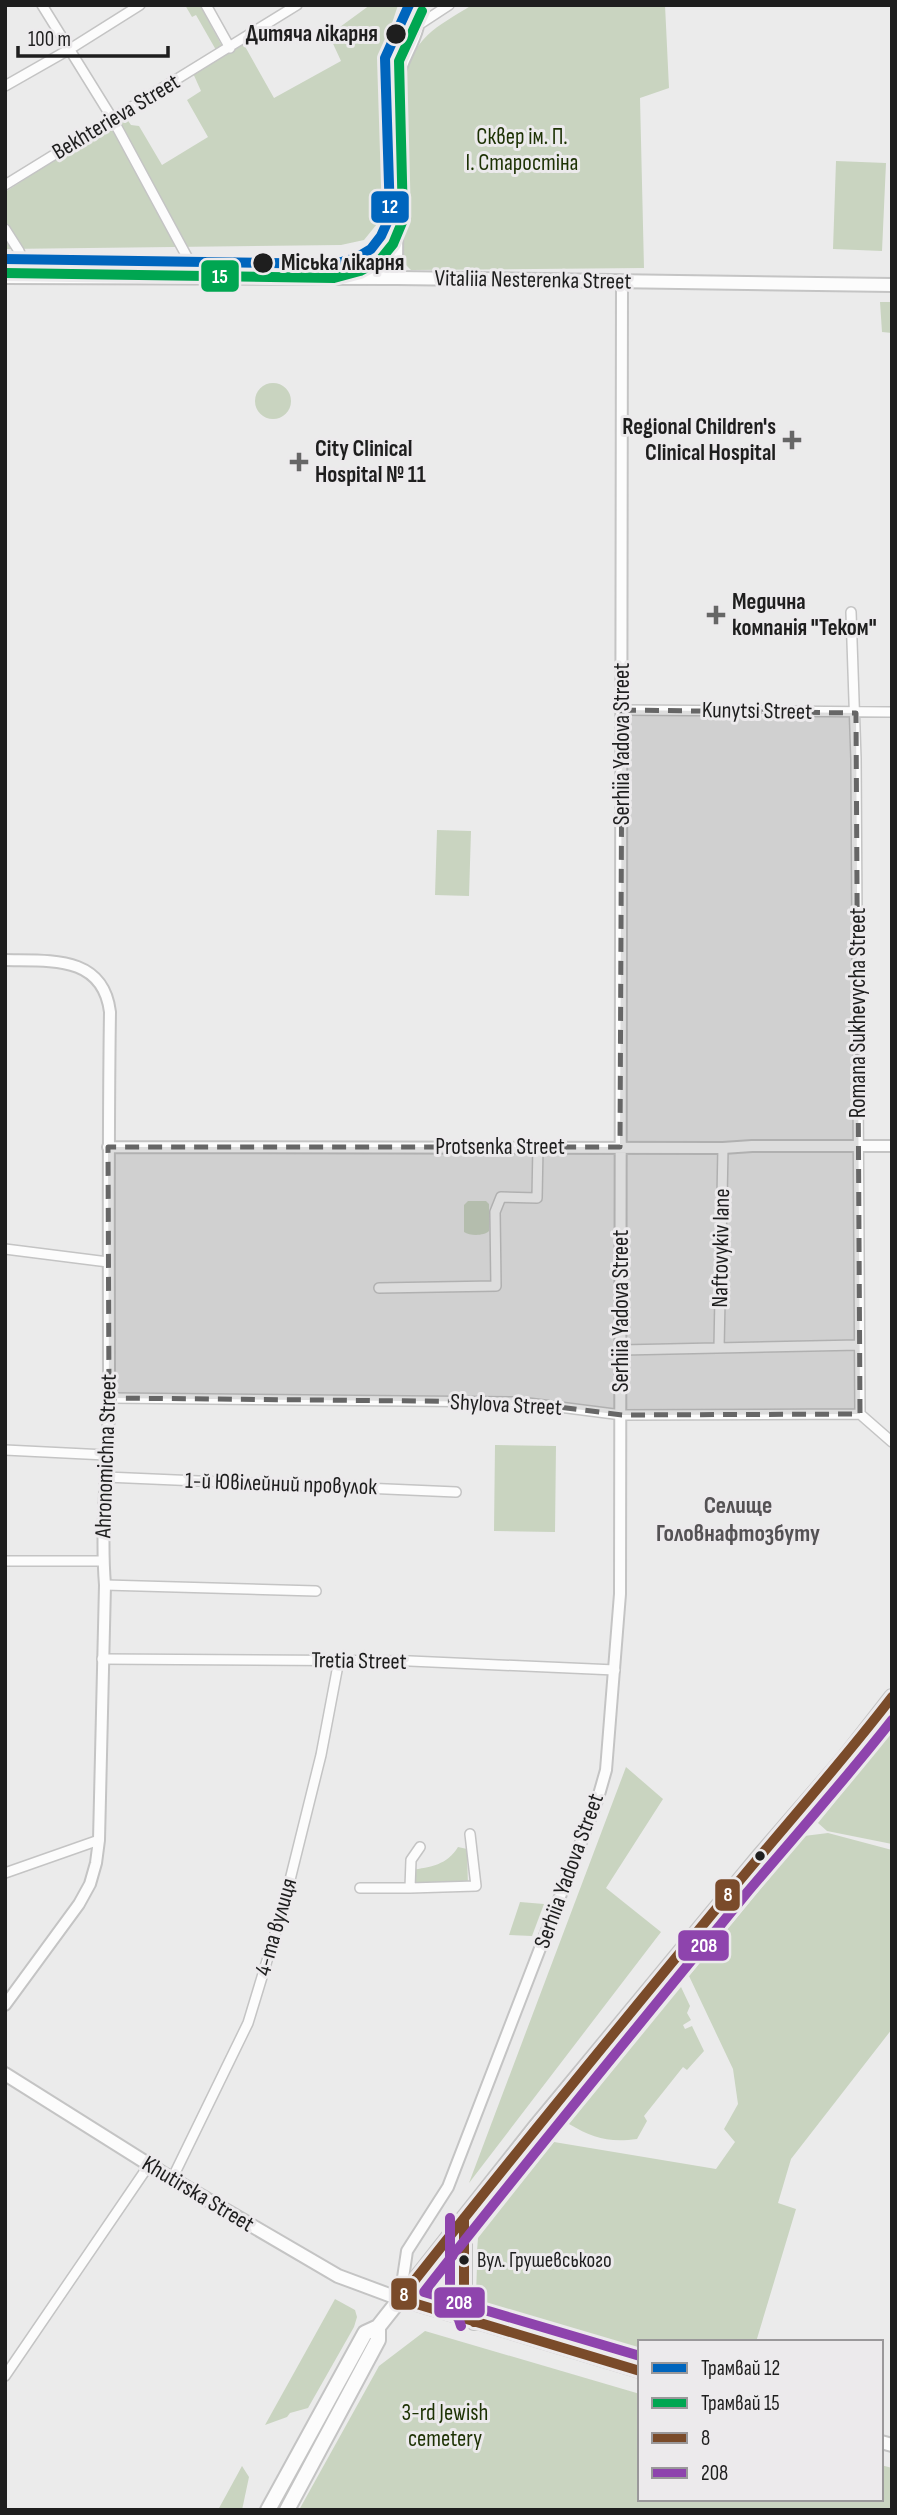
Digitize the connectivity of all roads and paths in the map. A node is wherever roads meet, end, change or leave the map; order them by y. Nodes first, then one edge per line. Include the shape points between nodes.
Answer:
1 (42, 5) edge
2 (140, 5) edge
3 (206, 5) edge
4 (297, 5) edge
5 (417, 5) edge
6 (449, 5) edge
7 (420, 24) junction
8 (230, 48) junction
9 (71, 49) junction
10 (5, 86) edge
11 (112, 118) junction
12 (5, 185) edge
13 (5, 229) edge
14 (5, 277) edge
15 (30, 277) junction
16 (397, 278) junction
17 (199, 279) junction
18 (622, 281) junction
19 (892, 285) edge
20 (851, 612) dead end
21 (622, 710) junction
22 (892, 712) edge
23 (856, 713) junction
24 (5, 960) edge
25 (859, 1146) junction
26 (892, 1146) edge
27 (108, 1147) junction
28 (538, 1147) junction
29 (620, 1147) junction
30 (723, 1148) junction
31 (5, 1249) edge
32 (108, 1262) junction
33 (379, 1287) dead end
34 (859, 1345) junction
35 (719, 1348) junction
36 (622, 1350) junction
37 (109, 1398) junction
38 (860, 1414) junction
39 (622, 1415) junction
40 (892, 1442) edge
41 (5, 1450) edge
42 (106, 1455) junction
43 (106, 1477) junction
44 (456, 1492) dead end
45 (5, 1561) edge
46 (103, 1561) junction
47 (105, 1585) junction
48 (316, 1591) dead end
49 (102, 1659) junction
50 (339, 1660) junction
51 (615, 1670) junction
52 (892, 1697) edge
53 (470, 1834) dead end
54 (99, 1840) junction
55 (420, 1847) dead end
56 (5, 1873) edge
57 (360, 1888) dead end
58 (410, 1888) junction
59 (5, 2005) edge
60 (5, 2074) edge
61 (149, 2165) junction
62 (172, 2179) junction
63 (464, 2218) junction
64 (400, 2299) junction
65 (474, 2322) junction
66 (378, 2327) junction
67 (638, 2370) edge
68 (5, 2376) edge
69 (268, 2510) edge
70 (286, 2510) edge

1 - 9 street
2 - 9 street
3 - 8 street
4 - 8 street, Bekhterieva Street
5 - 7 street
6 - 7 street
7 - 16 street via 398,78
8 - 11 street, Bekhterieva Street
9 - 10 street
9 - 11 street
11 - 12 street, Bekhterieva Street
11 - 17 street
13 - 15 street
14 - 15 main road, Vitaliia Nesterenka Street
15 - 17 main road, Vitaliia Nesterenka Street
16 - 17 main road, Vitaliia Nesterenka Street
16 - 18 main road, Vitaliia Nesterenka Street
18 - 19 main road, Vitaliia Nesterenka Street
18 - 21 street, Serhiia Yadova Street
20 - 23 street, Romana Sukhevycha Street
21 - 23 street, Kunytsi Street
21 - 29 street, Serhiia Yadova Street
22 - 23 street, Kunytsi Street
23 - 25 street, Romana Sukhevycha Street
24 - 27 street, Ahronomichna Street via 78,967 98,978 104,988 110,1012
25 - 26 street, Protsenka Street
25 - 30 street, Protsenka Street
25 - 34 street, Romana Sukhevycha Street
27 - 28 street, Protsenka Street
27 - 32 street, Ahronomichna Street
28 - 29 street, Protsenka Street
28 - 33 street via 537,1198 501,1197 495,1212 496,1286
29 - 30 street, Protsenka Street
29 - 36 street, Serhiia Yadova Street
30 - 35 street, Naftovykiv lane
31 - 32 street
32 - 37 street, Ahronomichna Street
34 - 35 street
34 - 38 street, Romana Sukhevycha Street
35 - 36 street
36 - 39 street, Serhiia Yadova Street
37 - 39 street, Shylova Street via 520,1402
37 - 42 street, Ahronomichna Street
38 - 39 street, Shylova Street
38 - 40 street
39 - 51 street, Serhiia Yadova Street
41 - 42 street
42 - 43 street, Ahronomichna Street
43 - 44 street, 1-й Ювілейний провулок
43 - 46 street, Ahronomichna Street
45 - 46 street
46 - 47 street, Ahronomichna Street
47 - 48 street
47 - 49 street, Ahronomichna Street
49 - 50 street, Tretia Street
49 - 54 street, Ahronomichna Street
50 - 51 street, Tretia Street
50 - 62 street, 4-та вулиця via 283,1908 248,2023
51 - 64 street, Serhiia Yadova Street via 606,1770 598,1798 448,2187 407,2251
52 - 63 main road
53 - 58 street via 476,1886
54 - 56 street
54 - 59 street, Ahronomichna Street via 90,1884 79,1904
55 - 58 street via 411,1860
57 - 58 street
60 - 61 main road, Khutirska Street
61 - 62 main road, Khutirska Street
61 - 68 street
62 - 64 main road, Khutirska Street via 338,2276
63 - 64 main road
63 - 65 main road via 464,2291
64 - 65 main road, Khutirska Street
64 - 66 main road
65 - 67 main road, Khutirska Street
66 - 69 main road via 365,2333
66 - 70 main road via 377,2340

